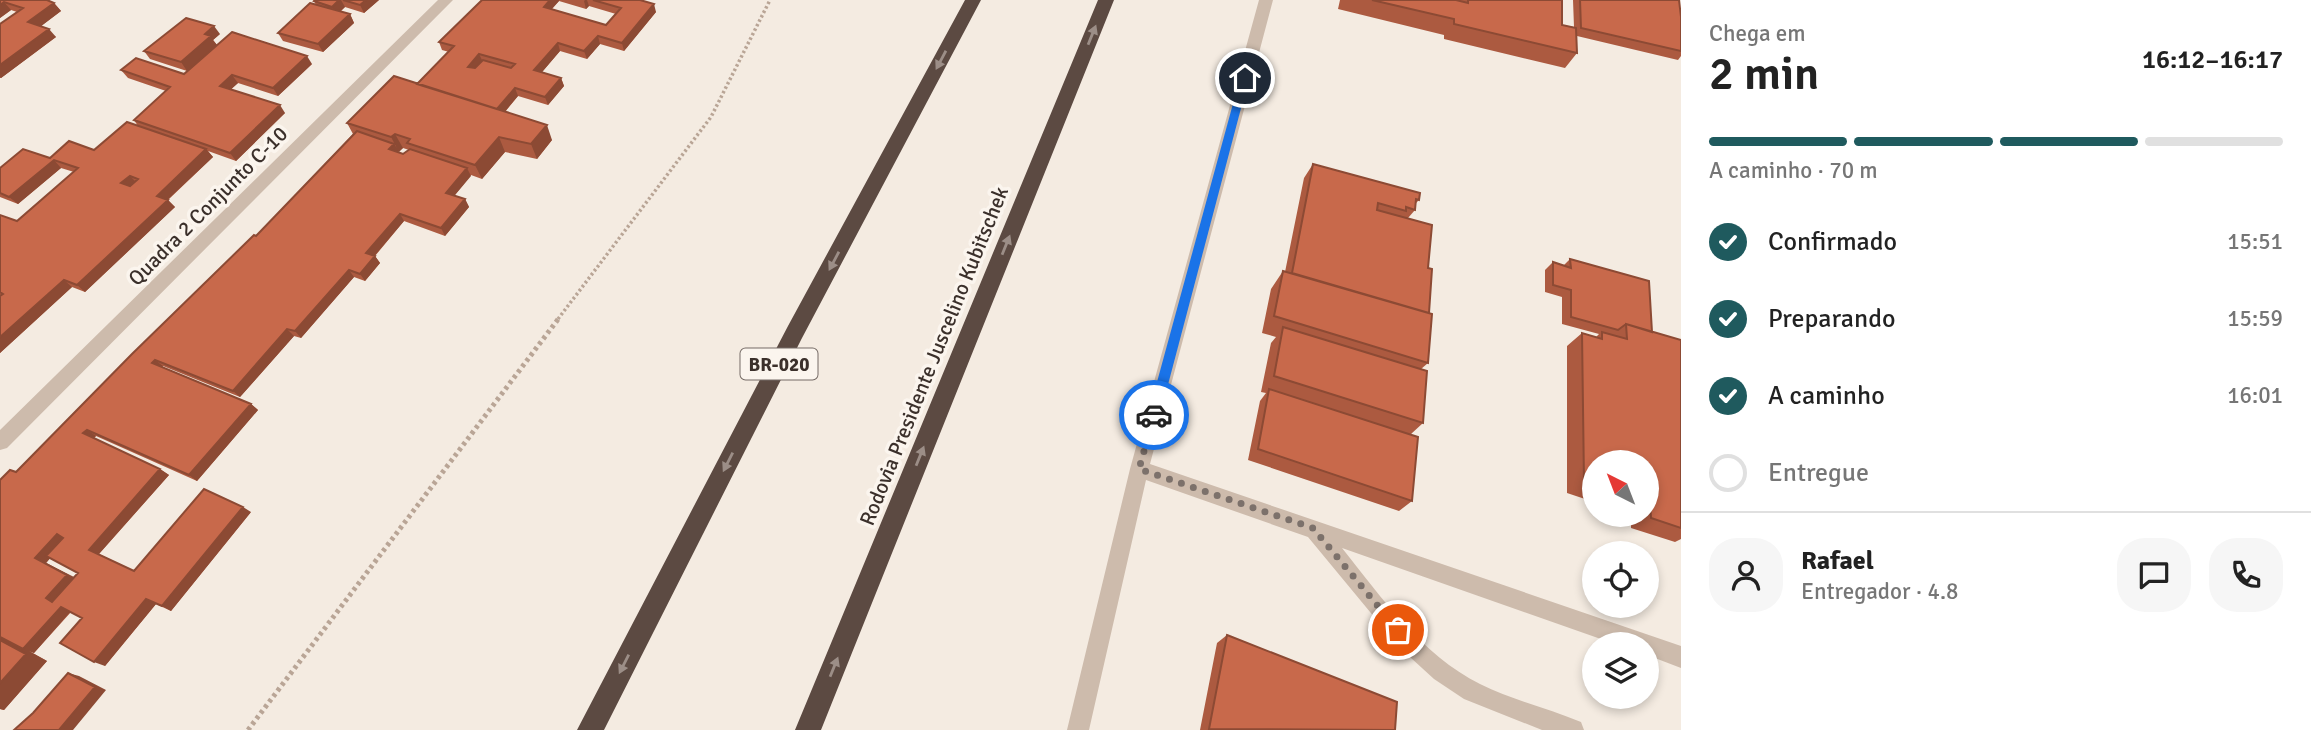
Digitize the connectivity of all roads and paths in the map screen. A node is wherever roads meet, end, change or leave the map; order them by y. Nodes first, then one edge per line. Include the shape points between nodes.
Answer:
1 (446, 0) edge
2 (770, 0) edge
3 (973, 0) edge
4 (1106, 0) edge
5 (1266, 0) edge
6 (0, 442) edge
7 (1139, 469) junction
8 (1313, 528) junction
9 (1612, 632) edge
10 (1659, 649) edge
11 (1681, 657) edge
12 (248, 730) edge
13 (590, 730) edge
14 (808, 730) edge
15 (1078, 730) edge
16 (1573, 730) edge

1 - 6 street, Quadra 2 Conjunto C-10
2 - 12 path via 711,117
3 -> 13 highway, BR-020
14 -> 4 highway, Rodovia Presidente Juscelino Kubitschek
5 - 7 street
7 - 8 street
7 - 15 street
8 - 9 street
8 - 16 street via 1398,630 1442,673 1484,696
10 - 11 street

